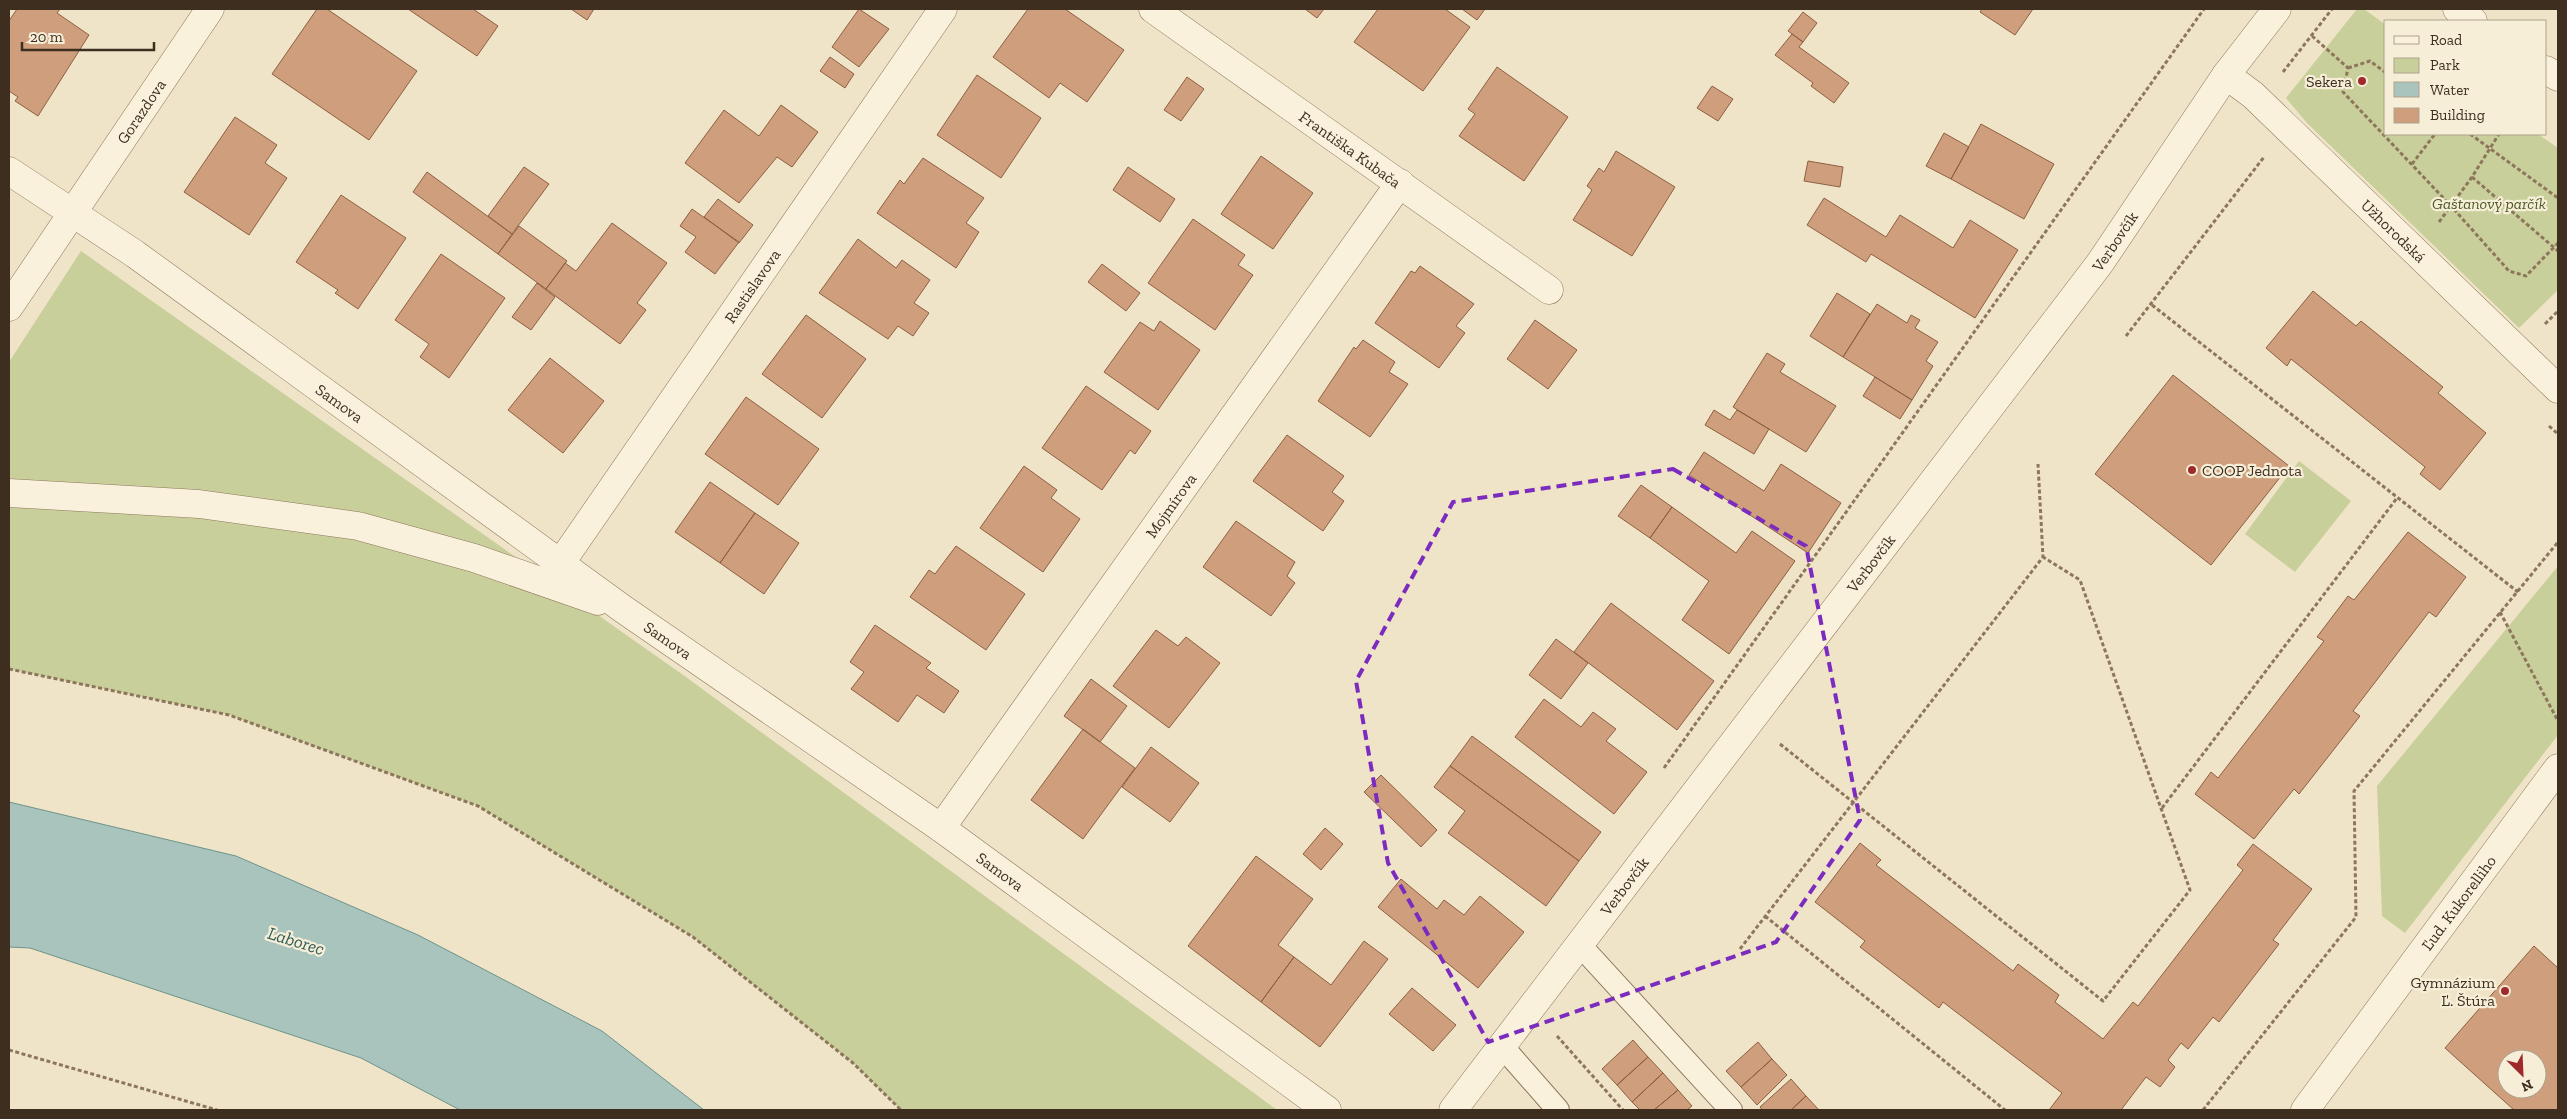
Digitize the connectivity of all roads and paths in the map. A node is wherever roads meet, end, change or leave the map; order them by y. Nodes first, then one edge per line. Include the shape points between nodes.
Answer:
1 (210, 9) edge
2 (943, 9) edge
3 (1153, 9) edge
4 (2204, 9) edge
5 (2277, 9) edge
6 (2332, 9) edge
7 (2457, 9) edge
8 (2472, 20) edge
9 (2312, 36) junction
10 (2348, 68) junction
11 (2547, 71) edge
12 (2384, 72) edge
13 (2226, 76) junction
14 (2558, 77) edge
15 (2271, 112) junction
16 (2384, 135) edge
17 (2384, 135) edge
18 (2434, 135) edge
19 (2471, 135) edge
20 (2498, 135) edge
21 (2490, 148) junction
22 (2412, 164) junction
23 (9, 171) edge
24 (2472, 177) junction
25 (1400, 183) junction
26 (2558, 198) edge
27 (2451, 206) junction
28 (72, 213) junction
29 (2558, 242) edge
30 (2554, 247) junction
31 (2558, 251) edge
32 (2416, 252) junction
33 (1549, 290) dead end
34 (2152, 305) junction
35 (9, 307) edge
36 (2126, 336) dead end
37 (2558, 389) edge
38 (2038, 464) dead end
39 (9, 493) edge
40 (2397, 498) junction
41 (2558, 542) edge
42 (2043, 557) junction
43 (560, 564) junction
44 (2518, 592) junction
45 (623, 609) junction
46 (2500, 612) junction
47 (9, 669) edge
48 (1751, 720) junction
49 (2558, 721) edge
50 (2558, 768) edge
51 (1660, 772) dead end
52 (1853, 803) junction
53 (2162, 808) junction
54 (942, 828) junction
55 (1765, 916) junction
56 (1580, 944) junction
57 (1740, 948) dead end
58 (1531, 1007) junction
59 (1502, 1046) junction
60 (9, 1050) edge
61 (216, 1110) edge
62 (901, 1110) edge
63 (1327, 1110) edge
64 (1453, 1110) edge
65 (1558, 1110) edge
66 (1623, 1110) edge
67 (1730, 1110) edge
68 (2005, 1110) edge
69 (2203, 1110) edge
70 (2305, 1110) edge

1 - 28 street, Gorazdova
2 - 43 street, Rastislavova
3 - 25 street, Františka Kubača
4 - 51 path
5 - 13 street, Verbovčík
6 - 9 path
7 - 8 street
9 - 10 path
9 - 15 path via 2277,80
10 - 12 path via 2370,62
10 - 16 path via 2343,92
11 - 14 street
13 - 15 street, Užhorodská
13 - 48 street, Verbovčík via 2100,263
15 - 32 street, Užhorodská
15 - 34 path via 2264,160
17 - 22 path
18 - 22 path
19 - 21 path
20 - 21 path
21 - 24 path
21 - 26 path
22 - 27 path
23 - 28 street, Samova
24 - 27 path
24 - 30 path
25 - 33 street, Františka Kubača
25 - 54 street, Mojmírova
27 - 30 path via 2509,271 2526,276
27 - 32 path
28 - 35 street, Gorazdova
28 - 43 street, Samova via 143,260
29 - 30 path
30 - 31 path
32 - 37 street, Užhorodská
34 - 36 path
34 - 40 path
38 - 42 path
39 - 45 street via 199,504 358,526 474,558
40 - 44 path
40 - 53 path
41 - 44 path
42 - 52 path
42 - 53 path via 2080,580
43 - 45 street, Samova
44 - 46 path
45 - 54 street, Samova
46 - 49 path
46 - 69 path via 2354,792 2356,917
47 - 62 path via 230,715 478,806 693,937 854,1064
48 - 52 path
48 - 56 street, Verbovčík
50 - 70 street, Ľud. Kukorelliho
52 - 53 path via 2103,1001 2190,890
52 - 55 path
54 - 63 street, Samova
55 - 57 path
55 - 68 path
56 - 58 street, Verbovčík
56 - 67 lane
58 - 59 street, Verbovčík
58 - 66 path
59 - 64 street, Verbovčík
59 - 65 lane
60 - 61 path

